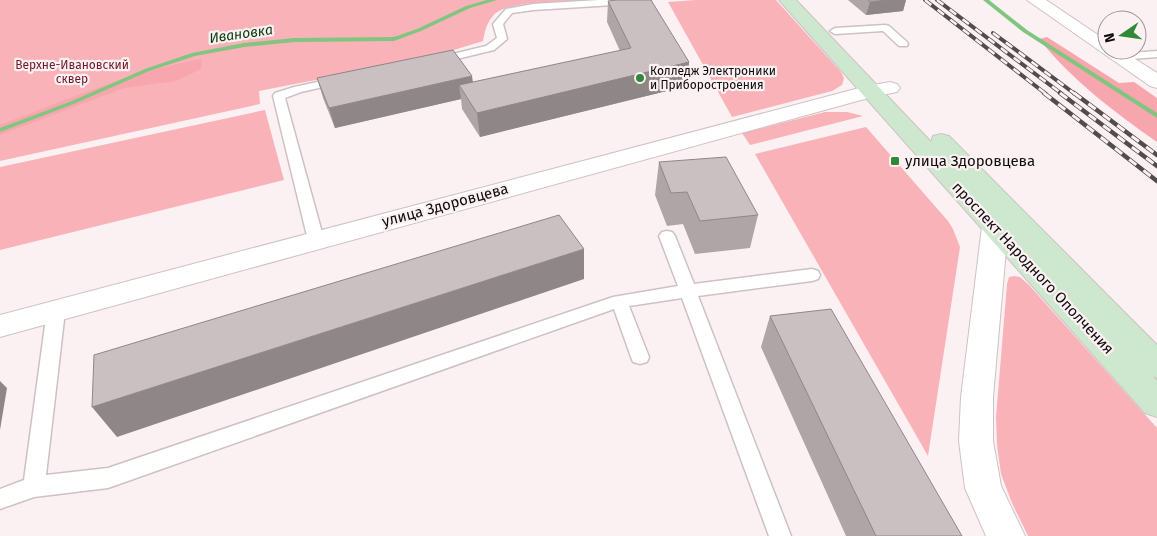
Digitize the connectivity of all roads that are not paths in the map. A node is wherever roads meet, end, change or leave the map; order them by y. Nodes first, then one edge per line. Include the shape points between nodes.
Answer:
1 (646, 0) edge
2 (787, 0) edge
3 (805, 0) edge
4 (1035, 0) edge
5 (835, 31) junction
6 (1097, 42) edge
7 (904, 44) dead end
8 (1124, 60) edge
9 (429, 63) edge
10 (354, 78) edge
11 (1157, 82) edge
12 (880, 90) junction
13 (995, 228) junction
14 (667, 236) dead end
15 (316, 240) junction
16 (812, 275) dead end
17 (688, 291) junction
18 (619, 302) junction
19 (56, 311) junction
20 (0, 326) edge
21 (640, 357) dead end
22 (1157, 364) edge
23 (1157, 403) edge
24 (34, 488) junction
25 (0, 499) edge
26 (780, 536) edge
27 (1006, 536) edge

1 - 9 lane via 509,11 498,24 502,39 490,48
2 - 12 street, проспект Народного Ополчения
3 - 5 street, проспект Народного Ополчения
4 - 6 street
5 - 7 lane via 885,28
5 - 12 street, проспект Народного Ополчения
8 - 11 street
10 - 15 lane via 279,96
12 - 13 street, проспект Народного Ополчения
12 - 15 street, улица Здоровцева
12 - 22 street, проспект Народного Ополчения
13 - 23 street, проспект Народного Ополчения
13 - 27 street via 976,397 976,441 983,488
14 - 17 lane
15 - 19 street, улица Здоровцева
16 - 17 lane
17 - 18 lane
17 - 26 lane
18 - 21 lane
18 - 24 lane via 108,478
19 - 20 street, улица Здоровцева
19 - 24 lane
24 - 25 lane

